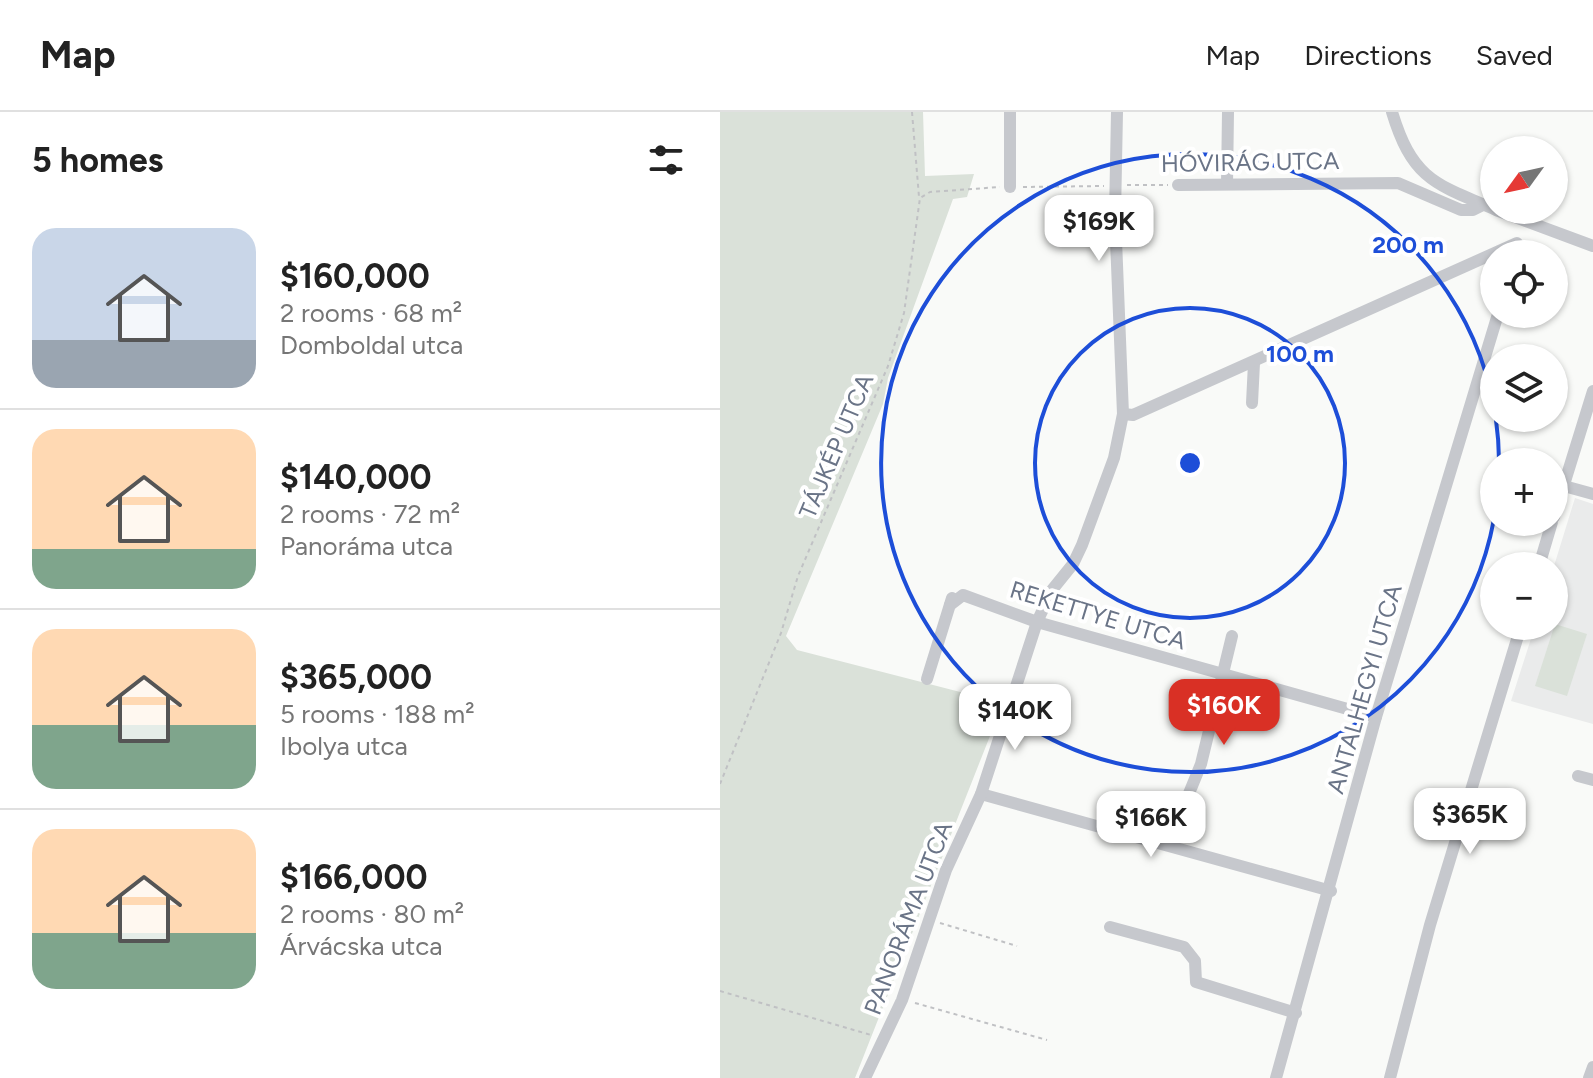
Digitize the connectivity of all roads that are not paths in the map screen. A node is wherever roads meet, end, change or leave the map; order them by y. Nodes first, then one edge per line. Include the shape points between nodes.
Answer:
1 (1010, 112) edge
2 (1117, 112) edge
3 (1228, 112) edge
4 (1392, 112) edge
5 (1227, 184) junction
6 (1178, 185) road end
7 (1010, 187) road end
8 (1480, 203) edge
9 (1480, 209) edge
10 (1530, 224) edge
11 (1593, 246) edge
12 (1480, 263) edge
13 (1494, 328) edge
14 (1254, 363) junction
15 (1593, 391) edge
16 (1252, 403) dead end
17 (1123, 414) junction
18 (1568, 473) edge
19 (1568, 487) edge
20 (1593, 494) edge
21 (954, 591) dead end
22 (950, 605) junction
23 (1037, 622) junction
24 (1232, 636) dead end
25 (1517, 640) edge
26 (1224, 677) junction
27 (927, 679) dead end
28 (1376, 717) junction
29 (1578, 776) dead end
30 (1593, 780) edge
31 (981, 794) junction
32 (1168, 845) junction
33 (1331, 891) junction
34 (1110, 927) dead end
35 (1296, 1013) junction
36 (1593, 1067) edge
37 (865, 1078) edge
38 (1276, 1078) edge
39 (1390, 1078) edge
40 (1589, 1078) edge

1 - 7 street
2 - 17 street, PANORÁMA UTCA
3 - 5 street
4 - 8 street via 1422,174
5 - 6 street, HÓVIRÁG UTCA
5 - 9 street, HÓVIRÁG UTCA via 1398,183 1461,210
10 - 11 street
12 - 14 street
13 - 28 street, ANTALHEGYI UTCA
14 - 16 street
14 - 17 street via 1133,415
15 - 18 street
17 - 23 street, PANORÁMA UTCA via 1114,458 1082,545
19 - 20 street
21 - 22 street
22 - 23 street, REKETTYE UTCA via 963,595
22 - 27 street
23 - 26 street, REKETTYE UTCA
23 - 31 street, PANORÁMA UTCA
24 - 26 street
25 - 39 street via 1430,925
26 - 28 street, REKETTYE UTCA
26 - 32 street via 1201,764
28 - 33 street, ANTALHEGYI UTCA
29 - 30 street
31 - 32 street
31 - 37 street, PANORÁMA UTCA via 946,870 902,1000
32 - 33 street
33 - 35 street, ANTALHEGYI UTCA
34 - 35 street via 1184,947 1195,961 1196,982
35 - 38 street, ANTALHEGYI UTCA
36 - 40 street

